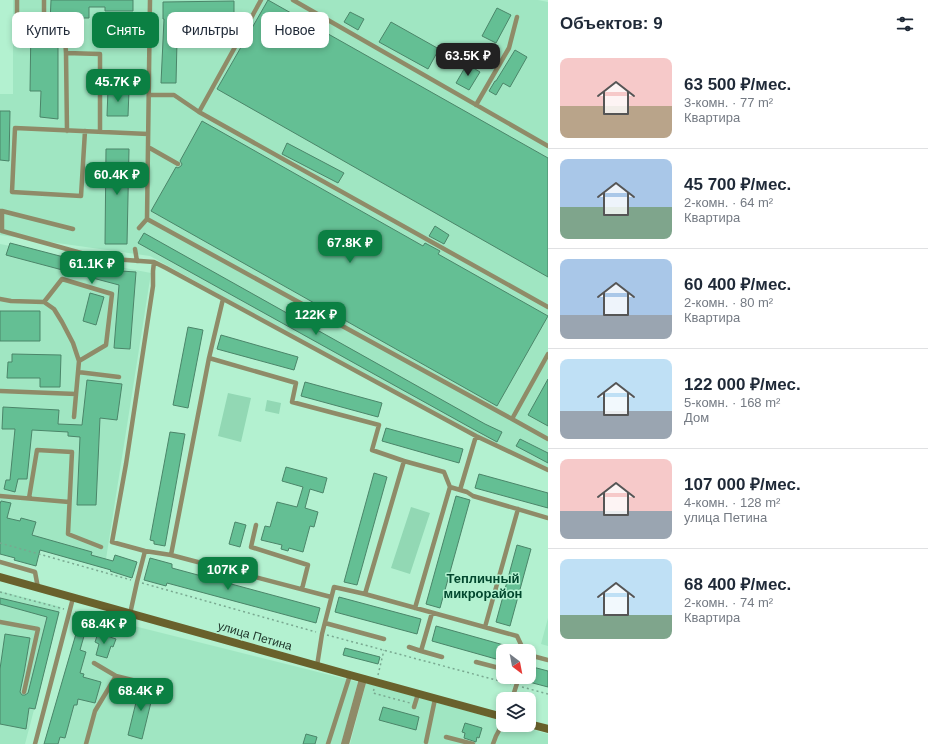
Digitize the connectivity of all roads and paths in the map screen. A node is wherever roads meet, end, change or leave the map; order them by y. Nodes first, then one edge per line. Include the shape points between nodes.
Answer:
1 (17, 0) edge
2 (44, 0) edge
3 (150, 0) edge
4 (261, 0) edge
5 (293, 0) edge
6 (17, 12) edge
7 (44, 12) edge
8 (517, 17) dead end
9 (66, 48) edge
10 (66, 53) junction
11 (149, 95) junction
12 (476, 105) junction
13 (199, 112) junction
14 (67, 131) junction
15 (85, 131) junction
16 (100, 132) junction
17 (148, 134) junction
18 (548, 146) edge
19 (148, 147) junction
20 (178, 164) dead end
21 (1, 211) edge
22 (147, 219) junction
23 (139, 228) dead end
24 (74, 229) dead end
25 (135, 249) dead end
26 (137, 261) junction
27 (154, 262) junction
28 (0, 299) edge
29 (223, 299) junction
30 (44, 302) junction
31 (548, 307) edge
32 (548, 354) edge
33 (209, 358) junction
34 (79, 361) junction
35 (78, 372) junction
36 (119, 377) dead end
37 (0, 392) edge
38 (76, 394) junction
39 (74, 417) dead end
40 (512, 419) junction
41 (476, 436) junction
42 (548, 439) edge
43 (404, 461) junction
44 (548, 470) edge
45 (450, 487) junction
46 (460, 490) junction
47 (0, 496) edge
48 (29, 498) junction
49 (69, 502) junction
50 (518, 509) junction
51 (548, 518) edge
52 (256, 526) dead end
53 (0, 543) edge
54 (101, 547) dead end
55 (146, 551) junction
56 (171, 555) junction
57 (0, 562) edge
58 (0, 577) edge
59 (137, 582) junction
60 (38, 588) junction
61 (302, 589) junction
62 (0, 592) edge
63 (366, 594) junction
64 (331, 597) junction
65 (73, 598) junction
66 (415, 608) junction
67 (70, 610) junction
68 (432, 612) junction
69 (130, 614) junction
70 (89, 616) dead end
71 (0, 622) edge
72 (325, 623) junction
73 (485, 627) junction
74 (322, 634) junction
75 (384, 640) dead end
76 (520, 644) edge
77 (409, 647) dead end
78 (421, 651) junction
79 (442, 657) dead end
80 (536, 657) edge
81 (548, 660) edge
82 (476, 662) dead end
83 (94, 663) dead end
84 (317, 666) junction
85 (496, 667) edge
86 (350, 675) junction
87 (116, 676) junction
88 (363, 678) junction
89 (136, 681) dead end
90 (516, 685) junction
91 (24, 692) dead end
92 (514, 692) edge
93 (418, 694) junction
94 (548, 694) edge
95 (436, 699) junction
96 (414, 707) dead end
97 (496, 715) edge
98 (536, 726) edge
99 (548, 729) edge
100 (498, 732) edge
101 (446, 737) dead end
102 (426, 742) dead end
103 (35, 744) edge
104 (86, 744) edge
105 (328, 744) edge
106 (346, 744) edge
107 (473, 744) edge
108 (493, 744) edge

1 - 6 lane
2 - 7 lane
3 - 11 lane
4 - 13 lane
5 - 12 lane
8 - 12 lane via 508,48
9 - 10 lane
10 - 14 lane
10 - 16 lane via 100,54
11 - 13 lane via 174,95
11 - 17 lane
12 - 18 lane
13 - 31 lane
14 - 15 lane
14 - 15 lane via 15,128 12,192 81,196
15 - 16 lane
16 - 17 lane
17 - 19 lane
19 - 20 lane
19 - 22 lane
21 - 24 lane
21 - 26 lane via 2,231 99,258
22 - 23 lane
22 - 40 lane
25 - 26 lane
26 - 27 lane
27 - 29 lane
27 - 55 lane via 153,286 112,542
28 - 30 lane
29 - 33 lane
29 - 41 lane
30 - 34 lane via 54,309 62,322
30 - 34 lane via 62,279 112,294 106,344
32 - 40 lane
33 - 43 lane via 296,383 292,402 379,425 372,450
33 - 56 lane
34 - 35 lane
35 - 36 lane
35 - 38 lane
37 - 38 lane
38 - 39 lane
40 - 42 lane
41 - 44 lane
41 - 46 lane
43 - 45 lane via 444,472
43 - 63 lane
45 - 46 lane
45 - 66 lane
46 - 50 lane
47 - 48 lane
48 - 49 lane
48 - 49 lane via 37,450 72,452
49 - 54 lane via 68,534
50 - 51 lane
50 - 73 lane
52 - 61 lane via 251,547 308,565
53 - 59 path
55 - 56 lane
55 - 59 lane
56 - 61 lane
57 - 60 lane via 35,572
58 - 60 street, улица Петина
59 - 69 lane
59 - 74 path
60 - 65 street, улица Петина
61 - 64 lane
62 - 67 path
63 - 64 lane via 334,587
63 - 66 lane
64 - 72 lane
65 - 67 lane
65 - 69 street, улица Петина
66 - 68 lane
67 - 70 path
67 - 103 lane
68 - 73 lane
68 - 78 lane
69 - 84 street, улица Петина
71 - 91 lane via 38,629
72 - 74 lane
72 - 75 lane
73 - 76 lane via 516,636
74 - 84 lane
74 - 90 path
77 - 78 lane
78 - 79 lane
80 - 81 lane
82 - 85 lane
83 - 87 lane
84 - 86 street, улица Петина
86 - 88 street, улица Петина
86 - 105 lane
87 - 89 lane
87 - 104 lane via 95,711
88 - 93 street, улица Петина
88 - 106 street
90 - 92 lane
90 - 94 path
93 - 95 street, улица Петина
93 - 96 lane
95 - 97 street, улица Петина
95 - 102 lane
98 - 99 street
100 - 108 lane
101 - 107 lane

